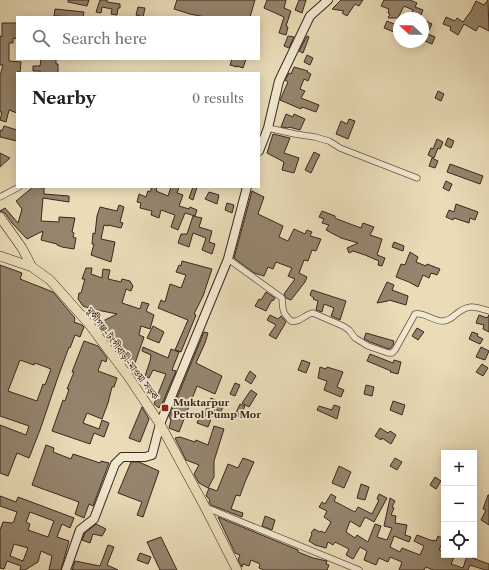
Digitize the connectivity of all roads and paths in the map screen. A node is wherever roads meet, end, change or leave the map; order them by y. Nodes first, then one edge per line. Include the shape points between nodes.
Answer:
1 (328, 0) edge
2 (268, 128) junction
3 (260, 148) edge
4 (417, 178) dead end
5 (17, 188) edge
6 (247, 188) edge
7 (0, 197) edge
8 (0, 217) edge
9 (0, 256) edge
10 (228, 259) junction
11 (32, 267) junction
12 (489, 312) edge
13 (160, 424) junction
14 (205, 507) junction
15 (66, 570) edge
16 (236, 570) edge
17 (359, 570) edge

1 - 2 street via 310,16 285,68 279,81
2 - 3 street
2 - 4 street via 329,141 340,148
5 - 7 street
6 - 10 street
8 - 11 main road
9 - 11 main road
10 - 12 street via 282,298 282,310 291,321 299,321 313,313 343,326 368,346 388,353 395,350 415,314 420,313 446,321 466,307 472,306
10 - 13 street
11 - 13 main road, মুন্সীগঞ্জ-টংগীবাড়ী-মাওয়া সড়ক via 50,280 89,324
13 - 14 main road, মুন্সীগঞ্জ-টংগীবাড়ী-মাওয়া সড়ক
13 - 15 street via 152,455 122,457 115,464 94,519 80,530
14 - 16 main road, মুন্সীগঞ্জ-টংগীবাড়ী-মাওয়া সড়ক
14 - 17 street

